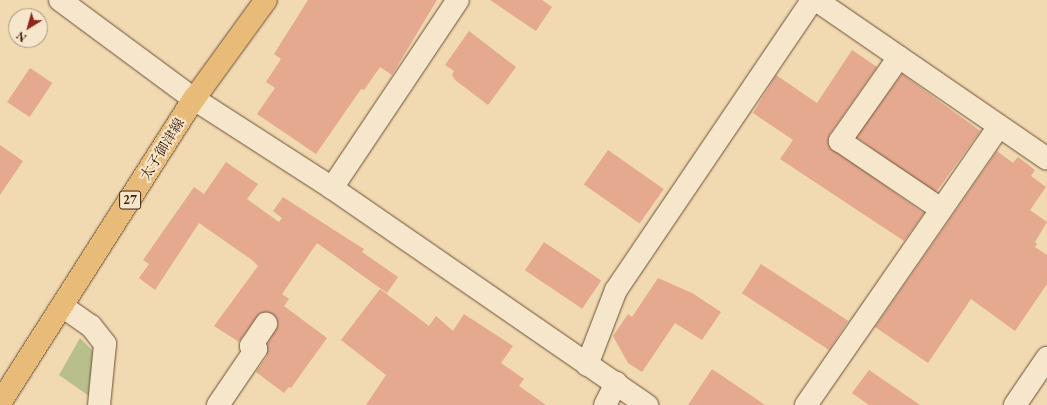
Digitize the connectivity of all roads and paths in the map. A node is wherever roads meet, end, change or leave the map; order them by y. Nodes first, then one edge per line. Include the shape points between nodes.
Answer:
1 (60, 0) edge
2 (266, 0) edge
3 (458, 0) edge
4 (812, 0) edge
5 (816, 0) edge
6 (898, 57) junction
7 (194, 99) junction
8 (999, 126) junction
9 (1047, 159) edge
10 (332, 188) junction
11 (942, 209) junction
12 (62, 306) junction
13 (266, 324) dead end
14 (1047, 358) edge
15 (587, 365) junction
16 (616, 383) junction
17 (0, 403) edge
18 (99, 405) edge
19 (218, 405) edge
20 (605, 405) edge
21 (647, 405) edge
22 (806, 405) edge
23 (1015, 405) edge

1 - 7 street
2 - 7 main road, 太子御津線 / 27
3 - 10 street
4 - 15 street via 616,290
5 - 6 street
6 - 8 street
6 - 11 street via 840,141
7 - 10 street
7 - 12 main road, 太子御津線 / 27
8 - 9 street
8 - 11 street
10 - 15 street
11 - 22 street
12 - 17 main road, 太子御津線 / 27
12 - 18 street via 91,326 105,344
13 - 19 street via 251,346 256,349
14 - 23 street
15 - 16 street
16 - 20 street
16 - 21 street

